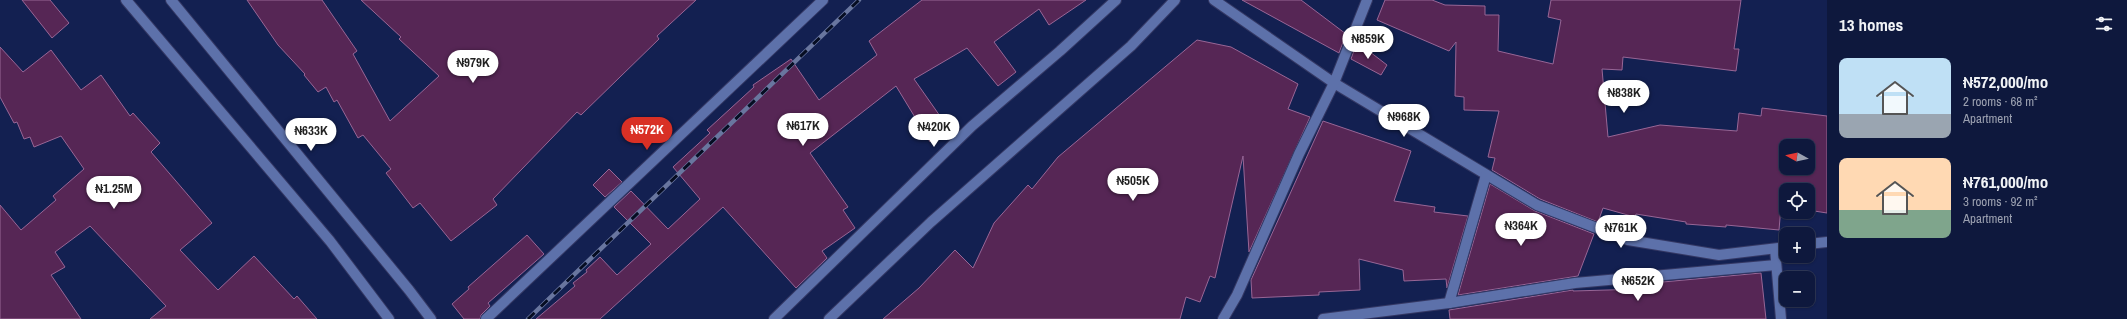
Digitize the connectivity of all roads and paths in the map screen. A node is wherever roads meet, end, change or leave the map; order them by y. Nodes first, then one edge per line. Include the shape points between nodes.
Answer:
1 (126, 0) edge
2 (171, 0) edge
3 (822, 0) edge
4 (1116, 0) edge
5 (1175, 0) edge
6 (1214, 0) edge
7 (1367, 0) edge
8 (1334, 83) junction
9 (1486, 175) junction
10 (1827, 242) edge
11 (1815, 243) edge
12 (1779, 248) edge
13 (1775, 249) junction
14 (1776, 265) junction
15 (1449, 303) junction
16 (389, 319) edge
17 (431, 319) edge
18 (486, 319) edge
19 (774, 319) edge
20 (829, 319) edge
21 (1224, 319) edge
22 (1323, 319) edge
23 (1781, 319) edge

1 - 16 street via 330,241
2 - 17 street
3 - 18 street
4 - 19 street via 972,126
5 - 20 street via 1131,46 931,222
6 - 8 street
7 - 8 street
8 - 9 street
8 - 21 street
9 - 13 street via 1536,205 1628,240 1718,255
9 - 15 street
10 - 11 street
12 - 13 street
13 - 14 street
14 - 15 street via 1576,283
14 - 23 street
15 - 22 street

